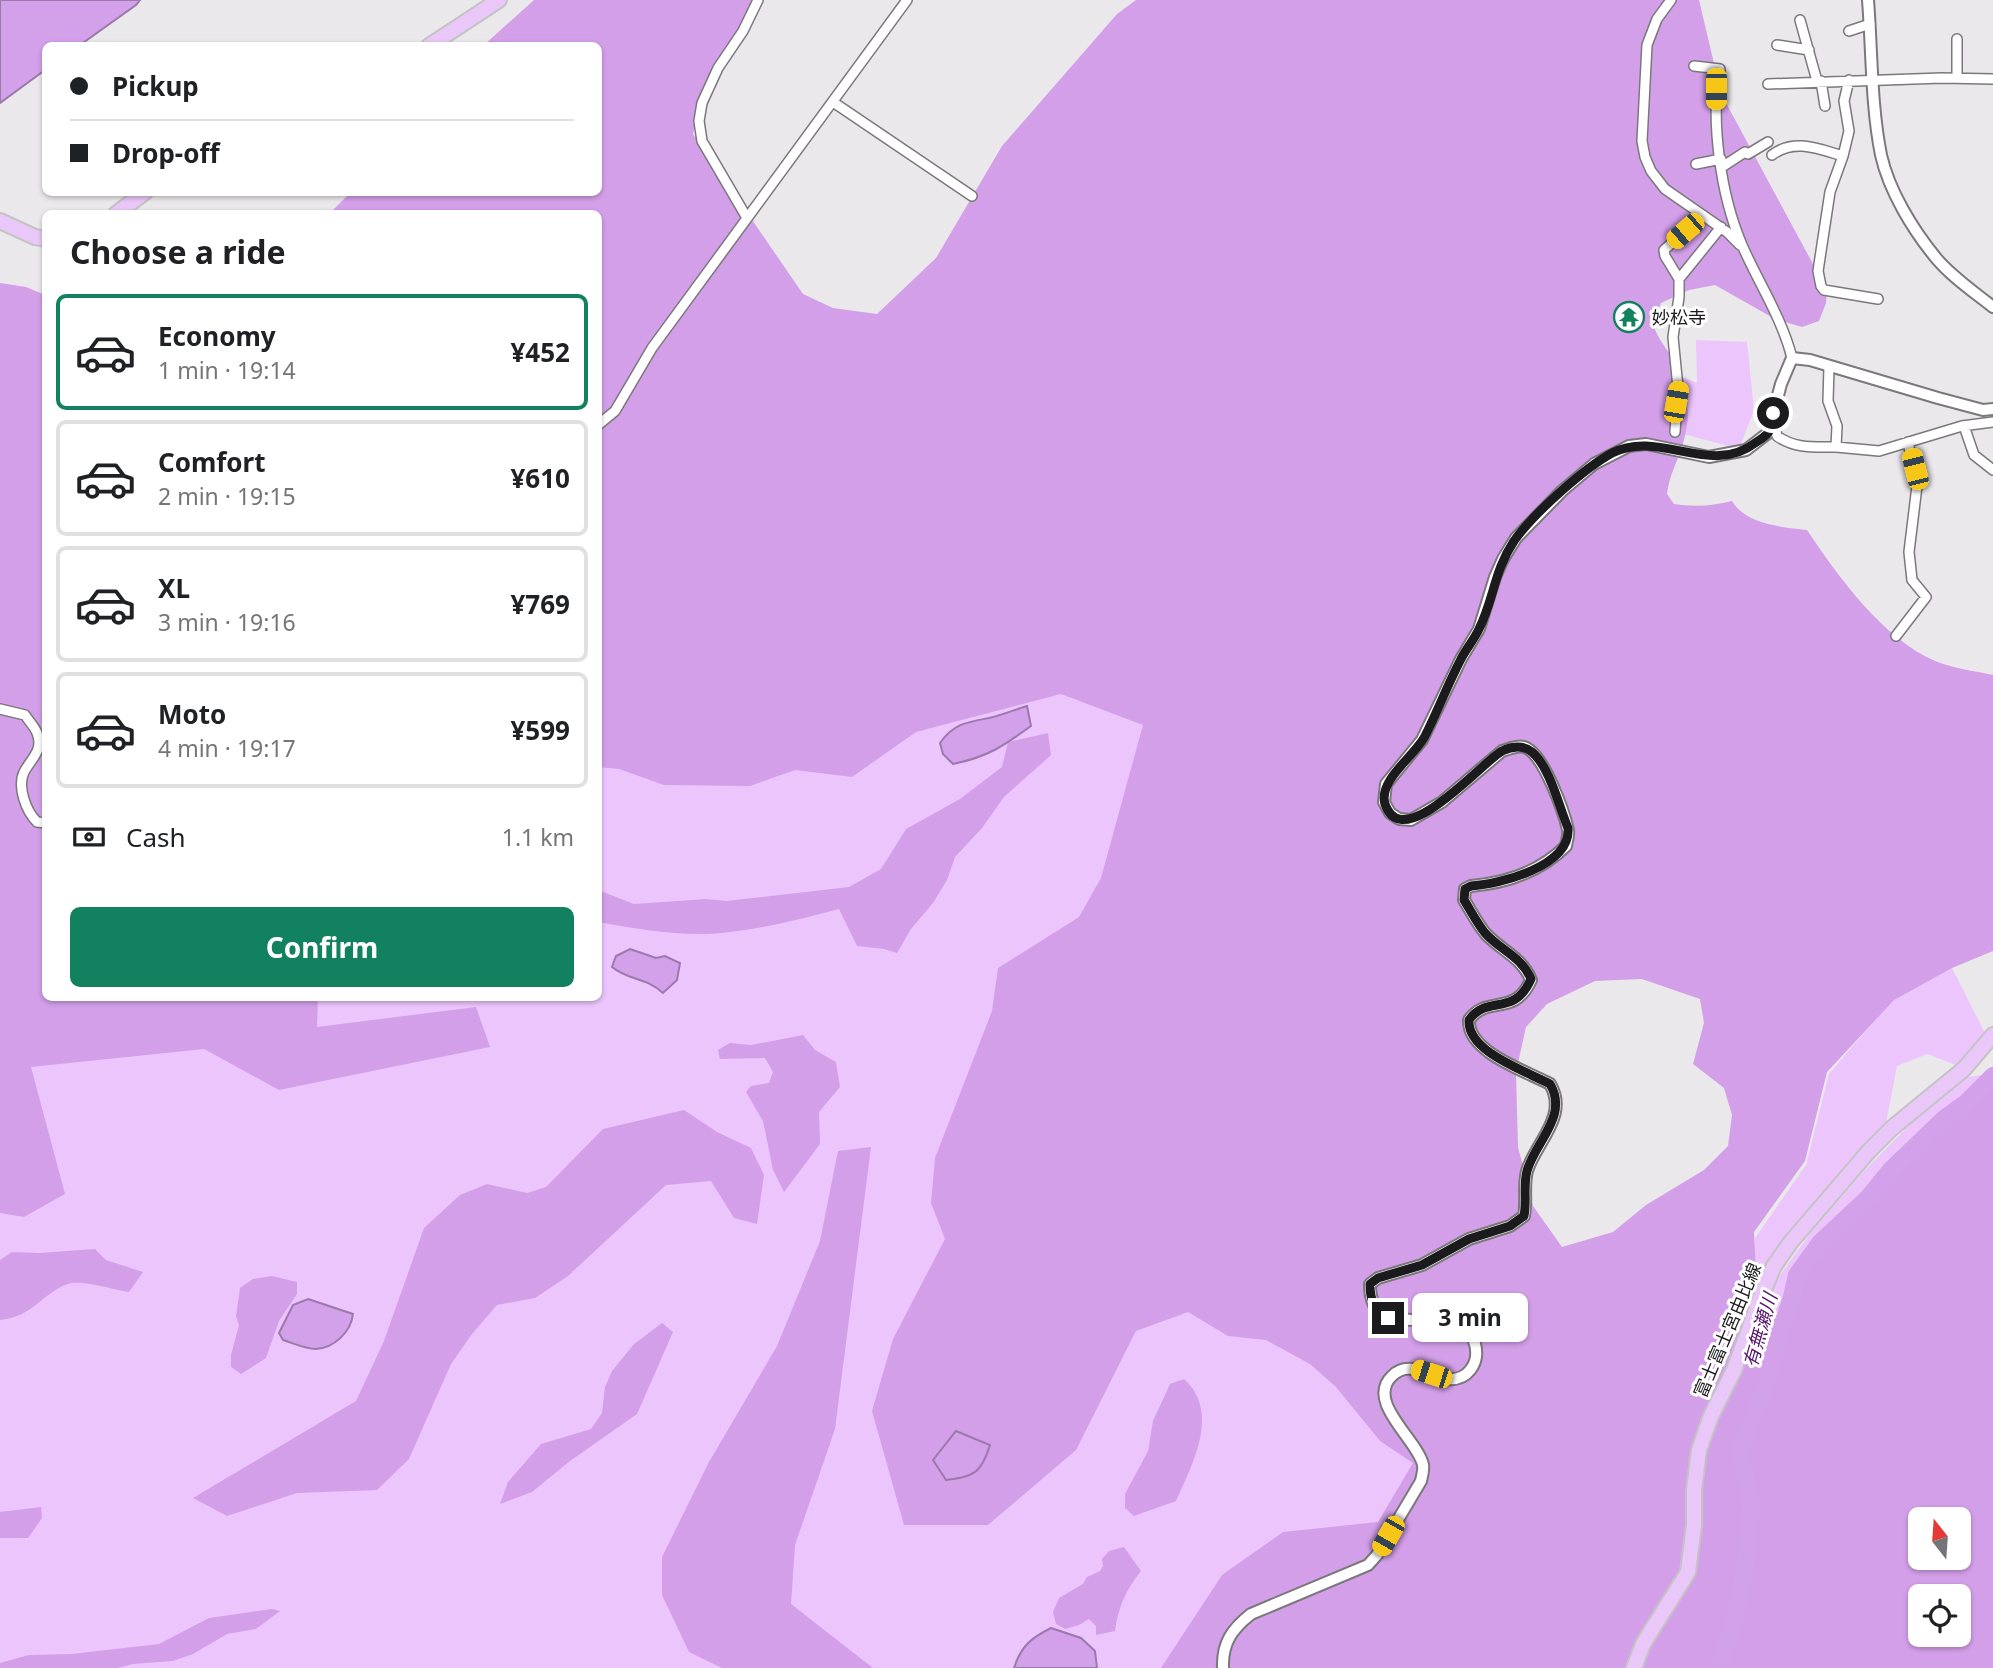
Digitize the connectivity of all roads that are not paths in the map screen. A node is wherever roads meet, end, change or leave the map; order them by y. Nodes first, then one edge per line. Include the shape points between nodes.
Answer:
1 (499, 0) edge
2 (758, 0) edge
3 (907, 0) edge
4 (1671, 0) edge
5 (1868, 0) edge
6 (1800, 20) dead end
7 (1870, 24) junction
8 (1849, 31) dead end
9 (1957, 39) dead end
10 (435, 42) edge
11 (1777, 45) dead end
12 (1809, 50) junction
13 (1694, 66) dead end
14 (1957, 78) junction
15 (1874, 79) junction
16 (1993, 79) edge
17 (1849, 80) junction
18 (1819, 81) junction
19 (1768, 84) dead end
20 (833, 102) junction
21 (1825, 106) dead end
22 (1768, 142) dead end
23 (1772, 155) dead end
24 (1843, 156) junction
25 (1721, 163) junction
26 (1696, 164) dead end
27 (140, 196) edge
28 (972, 196) dead end
29 (121, 210) edge
30 (1703, 215) junction
31 (747, 218) junction
32 (7, 224) edge
33 (1721, 227) junction
34 (42, 237) edge
35 (1743, 247) junction
36 (1679, 279) junction
37 (1878, 299) dead end
38 (1993, 307) edge
39 (1792, 358) junction
40 (1829, 367) junction
41 (1993, 409) edge
42 (1773, 413) junction
43 (602, 422) edge
44 (1993, 422) edge
45 (1964, 426) junction
46 (1675, 432) dead end
47 (1908, 442) junction
48 (1836, 447) junction
49 (1993, 470) edge
50 (1896, 636) dead end
51 (0, 709) edge
52 (42, 823) edge
53 (1993, 1035) edge
54 (1223, 1668) edge
55 (1634, 1668) edge

1 - 10 main road
2 - 31 street via 718,68 699,121 702,141
3 - 20 street
4 - 30 street via 1647,45 1642,141 1651,171 1665,189
5 - 7 street
6 - 12 street
7 - 8 street
7 - 15 street
9 - 14 street
11 - 12 street
12 - 18 street
13 - 25 street via 1720,69 1716,130
14 - 15 street
14 - 16 street
15 - 17 street
15 - 38 street via 1882,157 1907,215 1937,259
17 - 18 street
17 - 24 street via 1844,101 1849,131
18 - 19 street
18 - 21 street
20 - 28 street
20 - 31 street
22 - 25 street
23 - 24 street via 1795,145
24 - 37 street via 1830,192 1819,280 1824,290
25 - 26 street
25 - 35 street
27 - 29 main road
30 - 33 street
30 - 36 street via 1664,250
31 - 43 street via 652,348 615,411
32 - 34 main road
33 - 35 street
33 - 36 street
35 - 39 street
36 - 46 street via 1673,337 1678,388
39 - 40 street
39 - 42 street
40 - 41 street
40 - 48 street via 1828,401 1837,426
42 - 48 street via 1777,436 1786,442
42 - 54 street via 1768,433 1746,450 1709,457 1646,444 1629,446 1594,464 1562,491 1516,538 1503,559 1479,629 1422,740 1386,784 1384,802 1390,813 1411,820 1442,802 1502,751 1523,747 1545,769 1568,828 1566,846 1518,877 1471,886 1463,894 1486,933 1519,960 1531,979 1518,999 1473,1014 1471,1034 1483,1049 1550,1084 1556,1109 1545,1140 1528,1167 1524,1216 1422,1265 1370,1284 1379,1314 1459,1324 1469,1330 1477,1355 1465,1375 1448,1379 1415,1368 1390,1377 1384,1399 1424,1467 1421,1481 1377,1555 1368,1564 1251,1614 1228,1638
44 - 45 street
45 - 47 street
45 - 49 street via 1974,454
47 - 48 street via 1879,451
47 - 50 street via 1917,486 1910,566 1912,580 1926,597
51 - 52 street via 25,715 38,733 39,751 23,775 23,796 28,813
53 - 55 main road, 富士富士宮由比線 via 1964,1069 1869,1151 1774,1266 1699,1450 1688,1572 1643,1644

